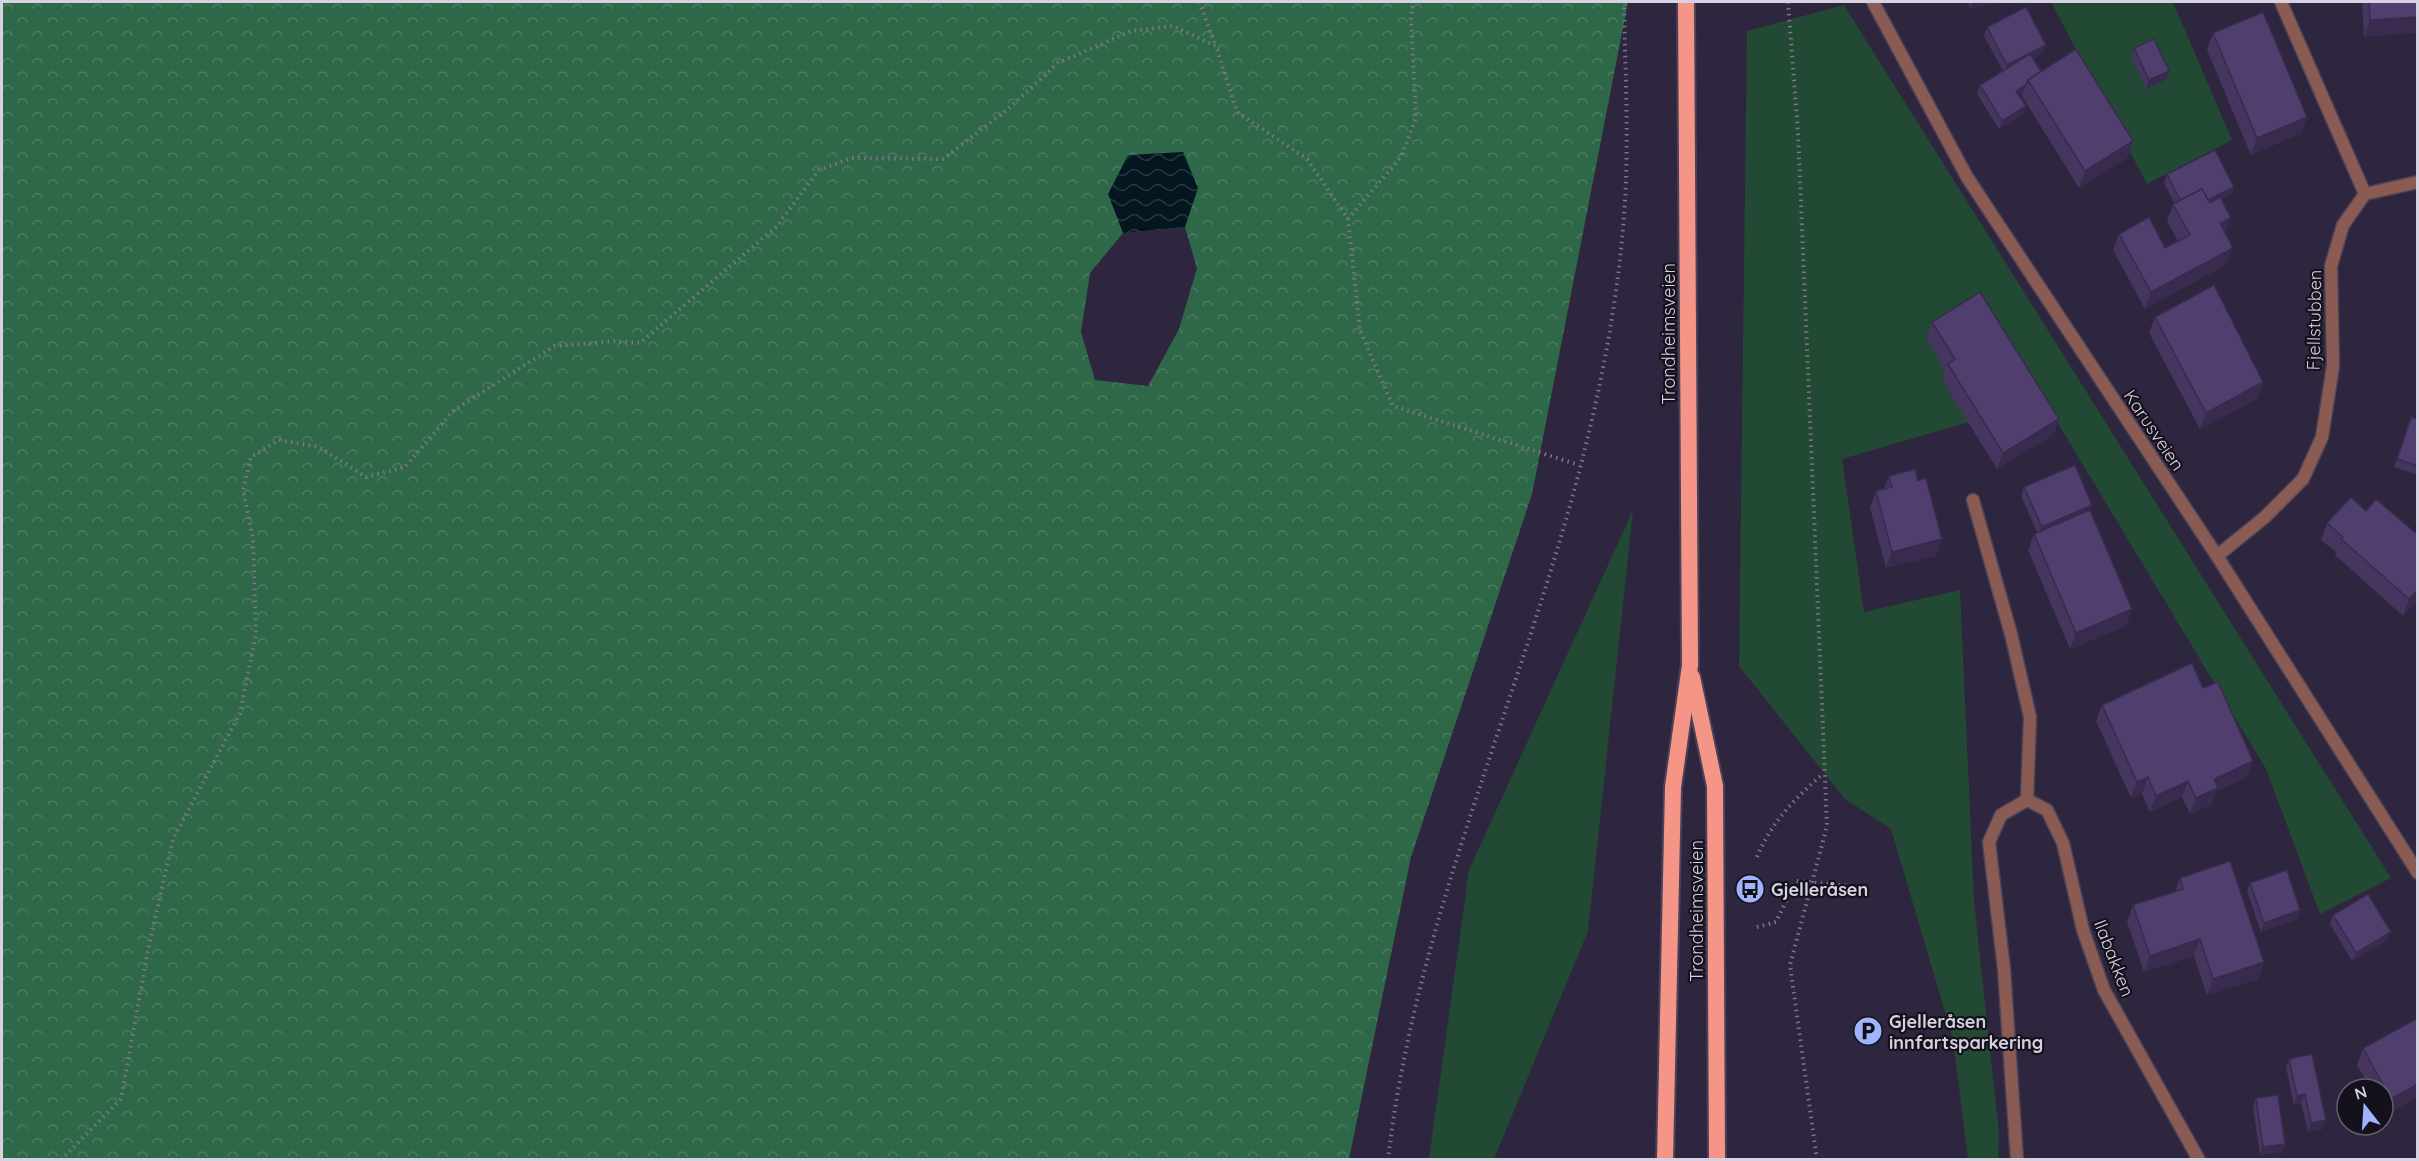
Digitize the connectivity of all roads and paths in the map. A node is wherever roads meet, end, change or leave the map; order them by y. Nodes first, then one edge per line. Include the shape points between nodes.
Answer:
1 (1199, 2) edge
2 (1413, 2) edge
3 (1624, 2) edge
4 (1686, 2) edge
5 (1788, 2) edge
6 (1873, 2) edge
7 (2281, 2) edge
8 (1216, 46) junction
9 (2418, 182) edge
10 (2365, 194) junction
11 (1348, 219) junction
12 (1579, 465) junction
13 (1973, 500) dead end
14 (2217, 556) junction
15 (1690, 665) junction
16 (1823, 774) junction
17 (2027, 800) junction
18 (1757, 857) dead end
19 (2418, 873) edge
20 (1813, 882) junction
21 (1853, 886) dead end
22 (1757, 927) dead end
23 (61, 1160) edge
24 (1388, 1160) edge
25 (1665, 1160) edge
26 (1717, 1160) edge
27 (1817, 1160) edge
28 (2017, 1160) edge
29 (2199, 1160) edge

1 - 8 path
2 - 11 path via 1416,118 1401,157
3 - 12 path via 1626,182 1620,249 1612,317
4 - 15 highway, Trondheimsveien
5 - 16 path via 1798,132
6 - 14 street, Karusveien via 1967,177
7 - 10 street
8 - 11 path via 1236,112 1307,159
8 - 23 path via 1173,26 1131,31 1058,63 943,159 851,158 819,170 776,226 640,343 555,346 454,410 405,467 366,477 319,447 279,440 251,457 243,490 253,539 256,634 240,713 173,839 121,1100
9 - 10 street
10 - 14 street, Fjellstubben via 2343,225 2331,266 2333,366 2322,437 2303,479
11 - 12 path via 1360,330 1392,406
12 - 24 path via 1557,548 1462,843 1424,976 1393,1116
13 - 17 street via 2030,717
14 - 19 street, Karusveien
15 - 25 highway, Trondheimsveien via 1673,788
15 - 26 highway, Trondheimsveien via 1715,786
16 - 18 path via 1774,824
16 - 20 path via 1827,826
17 - 28 street via 2001,815 1989,842 2004,969
17 - 29 street, Ilabakken via 2047,810 2063,843 2083,930 2104,990
20 - 21 path
20 - 22 path via 1796,881 1776,922
20 - 27 path via 1790,965

